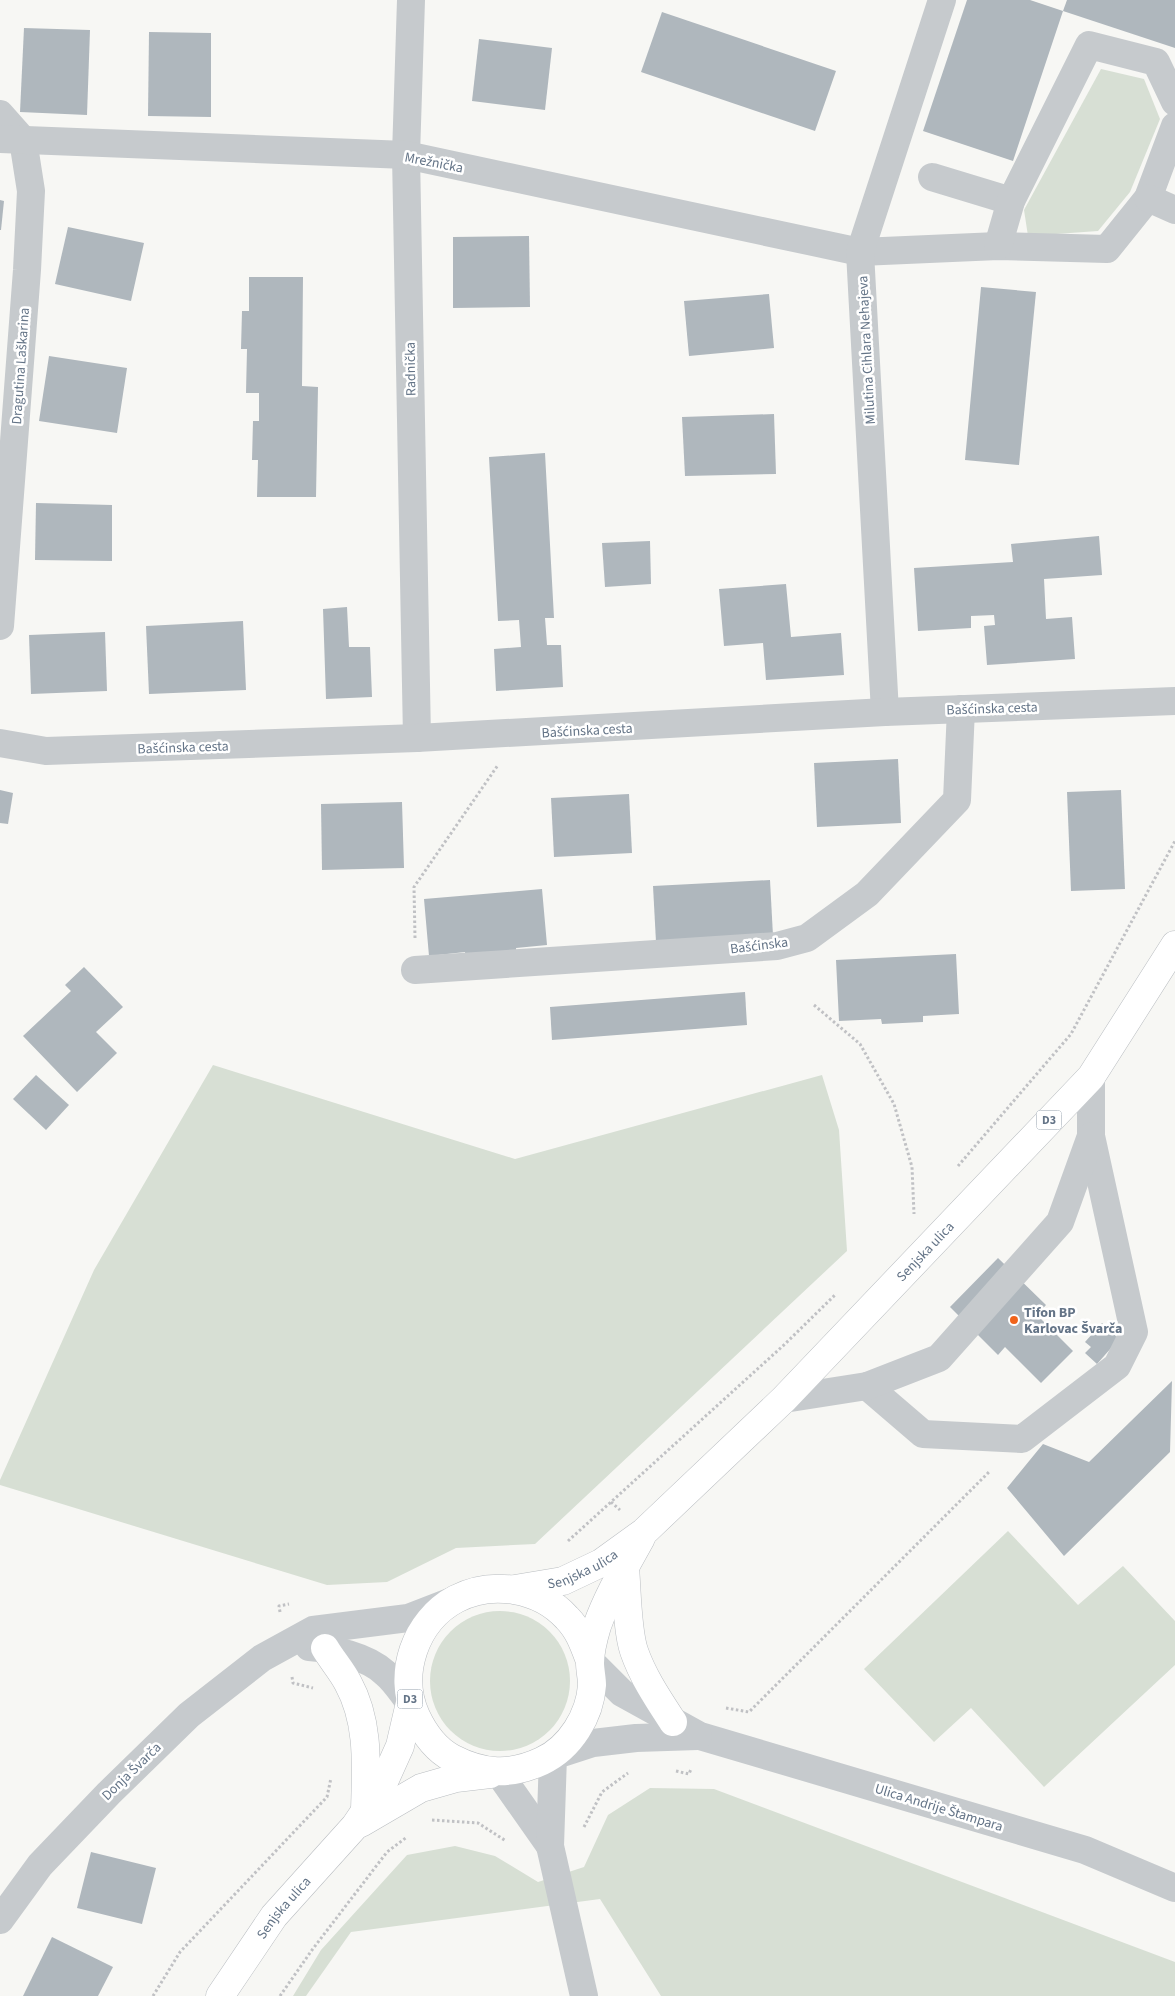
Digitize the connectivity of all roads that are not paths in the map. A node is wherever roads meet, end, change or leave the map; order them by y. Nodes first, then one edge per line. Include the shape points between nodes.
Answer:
1 (411, 0) edge
2 (942, 0) edge
3 (1175, 102) edge
4 (0, 114) edge
5 (1175, 126) edge
6 (12, 140) edge
7 (406, 155) junction
8 (932, 177) dead end
9 (1148, 198) junction
10 (1011, 201) junction
11 (1175, 210) edge
12 (998, 246) junction
13 (860, 252) junction
14 (0, 626) edge
15 (1175, 701) edge
16 (961, 709) junction
17 (885, 712) junction
18 (416, 738) junction
19 (0, 743) edge
20 (1175, 945) edge
21 (415, 970) road end
22 (1091, 1077) junction
23 (1091, 1136) junction
24 (867, 1386) junction
25 (784, 1399) junction
26 (644, 1532) junction
27 (625, 1567) junction
28 (515, 1589) junction
29 (456, 1599) junction
30 (285, 1646) junction
31 (325, 1648) junction
32 (590, 1661) junction
33 (410, 1703) junction
34 (673, 1722) junction
35 (700, 1736) junction
36 (553, 1756) junction
37 (498, 1772) junction
38 (360, 1819) junction
39 (550, 1846) junction
40 (1175, 1888) edge
41 (0, 1920) edge
42 (220, 1996) edge
43 (584, 1996) edge

1 - 7 street, Radnička
2 - 13 street, Milutina Cihlara Nehajeva
3 - 10 street via 1156,62 1089,45
4 - 6 street
5 - 9 street
6 - 7 street, Mrežnička
6 - 14 street, Dragutina Laškarina via 31,191
7 - 13 street, Mrežnička
7 - 18 street, Radnička
8 - 10 street
9 - 11 street
9 - 12 street, Mrežnička via 1107,249
10 - 12 street
12 - 13 street, Mrežnička
13 - 17 street, Milutina Cihlara Nehajeva
15 - 16 street, Bašćinska cesta
16 - 17 street, Bašćinska cesta
16 - 21 street, Bašćinska via 957,800 867,894 807,938 777,946
17 - 18 street, Bašćinska cesta
18 - 19 street, Bašćinska cesta via 46,751
20 - 22 main road, Senjska ulica / D3
22 - 23 street
22 - 25 main road, Senjska ulica / D3
23 - 24 street via 1060,1222 939,1358
23 - 24 street via 1134,1332 1117,1366 1022,1439 923,1434
24 - 25 street
25 - 26 main road, Senjska ulica / D3
26 - 27 main road, Senjska ulica / D3
26 - 28 main road, Senjska ulica / D3 via 601,1563 563,1581
27 - 32 main road, Senjska ulica / D3 via 597,1627
27 - 34 main road via 633,1650 648,1685
28 - 29 main road, D3 via 485,1590
28 - 32 main road, D3 via 544,1599 567,1618 582,1638
29 - 30 street, Donja Švarča via 408,1618 313,1630
29 - 33 main road, D3 via 432,1618 415,1642 408,1672
30 - 31 street
30 - 41 street, Donja Švarča via 262,1658 188,1716 40,1865
31 - 33 street via 353,1655 385,1672
31 - 38 main road via 349,1684 364,1727 367,1760
32 - 34 street, Ulica Andrije Štampara via 622,1693
32 - 36 main road, D3 via 592,1686 587,1710 574,1735
33 - 37 main road, D3 via 423,1731 444,1754 470,1767
33 - 38 main road, Senjska ulica / D3 via 400,1746 382,1786
34 - 35 street, Ulica Andrije Štampara
35 - 36 street, Ulica Andrije Štampara via 593,1743
35 - 40 street, Ulica Andrije Štampara via 1085,1850
36 - 37 main road, D3 via 527,1768
36 - 39 street
37 - 38 main road, Senjska ulica / D3 via 456,1778 420,1788
37 - 39 street
38 - 42 main road, Senjska ulica / D3 via 274,1916
39 - 43 street

